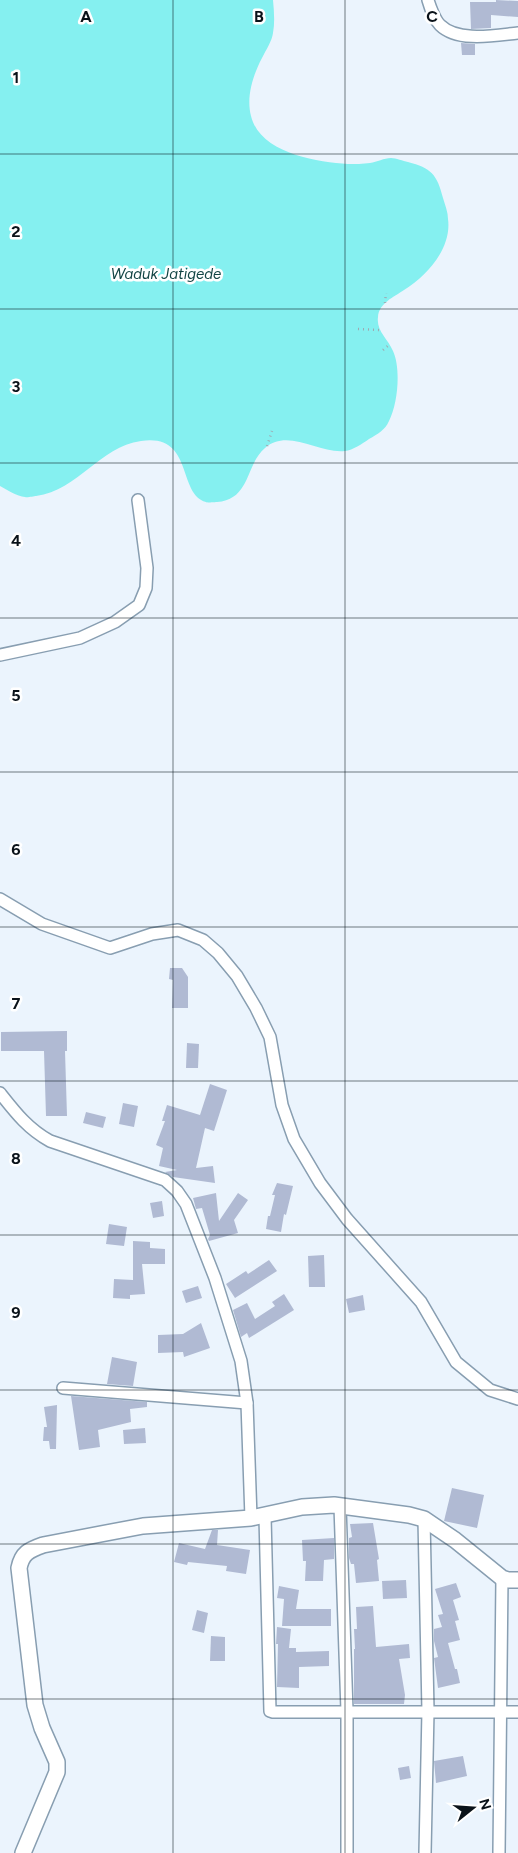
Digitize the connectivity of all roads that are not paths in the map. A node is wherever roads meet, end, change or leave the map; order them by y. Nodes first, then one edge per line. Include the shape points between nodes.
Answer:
1 (428, 0) edge
2 (518, 33) edge
3 (138, 500) dead end
4 (0, 655) edge
5 (0, 899) edge
6 (0, 1093) edge
7 (63, 1388) dead end
8 (518, 1399) edge
9 (247, 1403) junction
10 (340, 1506) junction
11 (258, 1517) junction
12 (424, 1519) junction
13 (502, 1578) junction
14 (518, 1580) edge
15 (347, 1711) junction
16 (428, 1711) junction
17 (500, 1711) junction
18 (518, 1712) edge
19 (23, 1853) edge
20 (346, 1853) edge
21 (425, 1853) edge
22 (499, 1853) edge

1 - 2 street via 440,25 455,33 480,37
3 - 4 street via 147,568 146,588 139,605 115,622 80,638
5 - 8 street via 42,924 110,948 152,934 178,930 203,940 218,953 237,976 270,1037 282,1105 294,1139 320,1183 347,1219 422,1302 456,1362 490,1390
6 - 9 street via 36,1134 165,1180 177,1191 186,1204 215,1278 241,1361
7 - 9 street
9 - 11 street
10 - 11 street via 302,1507
10 - 12 street
10 - 15 street
11 - 15 street via 270,1710
11 - 19 street via 143,1526 44,1545 21,1558 19,1568 35,1705 57,1762 55,1779
12 - 13 street
12 - 16 street
13 - 14 street
13 - 17 street
15 - 16 street
15 - 20 street
16 - 17 street
16 - 21 street
17 - 18 street
17 - 22 street

